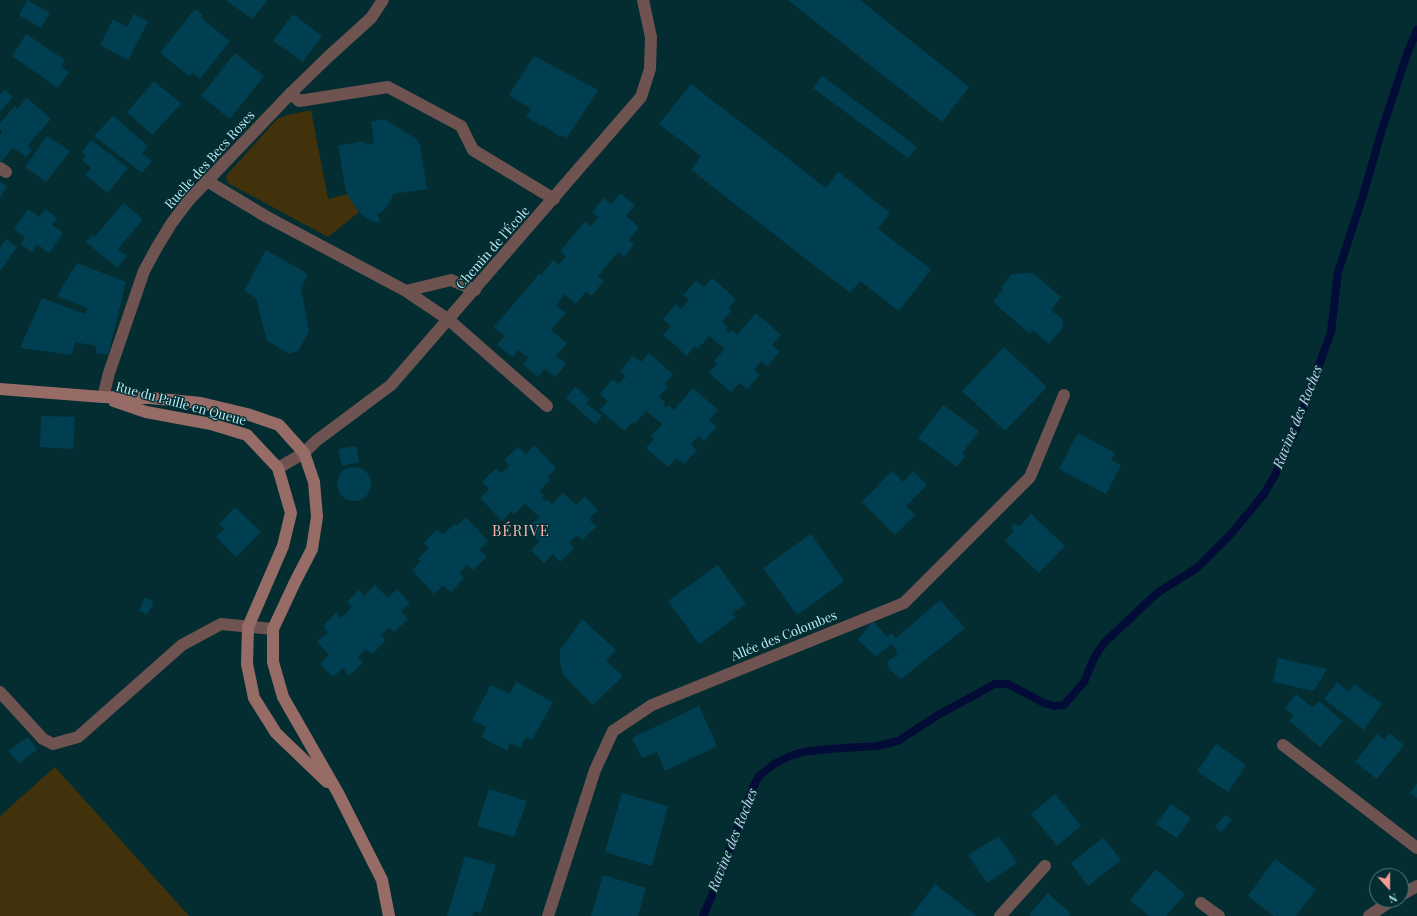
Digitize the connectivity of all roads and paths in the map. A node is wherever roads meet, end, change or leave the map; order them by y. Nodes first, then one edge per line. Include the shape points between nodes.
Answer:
1 (383, 0) edge
2 (643, 0) edge
3 (291, 93) junction
4 (207, 181) junction
5 (554, 199) junction
6 (475, 290) junction
7 (406, 291) junction
8 (449, 320) junction
9 (0, 389) edge
10 (1064, 395) dead end
11 (103, 397) junction
12 (547, 406) dead end
13 (304, 452) junction
14 (278, 468) junction
15 (248, 626) junction
16 (273, 629) junction
17 (0, 692) edge
18 (1283, 745) dead end
19 (338, 793) junction
20 (1417, 848) edge
21 (1045, 866) dead end
22 (1201, 903) dead end
23 (1380, 908) edge
24 (389, 916) edge
25 (548, 916) edge
26 (1000, 916) edge
27 (1219, 916) edge
28 (1369, 916) edge

1 - 3 street, Ruelle des Becs Roses via 371,18
2 - 5 street, Chemin de l'École via 650,37 650,69 642,97
3 - 4 street, Ruelle des Becs Roses
3 - 5 street via 299,101 388,87 461,126 473,150
4 - 7 street via 266,217
4 - 11 street, Ruelle des Becs Roses via 172,224 144,271
5 - 6 street, Chemin de l'École
6 - 7 street via 451,280
6 - 8 street, Chemin de l'École
7 - 8 street
8 - 12 street
8 - 13 street, Chemin de l'École via 391,385
9 - 11 main road, Rue du Paille en Queue
10 - 25 street, Allée des Colombes via 1030,477 904,603 652,705 613,731 595,770
11 - 13 main road, Rue du Paille en Queue via 200,403 247,414 279,425
11 - 14 main road, Rue du Paille en Queue via 146,412 211,424 247,435
13 - 14 street, Chemin de l'École
13 - 16 main road, Rue du Paille en Queue via 314,482 318,517 312,549
14 - 15 main road, Rue du Paille en Queue via 291,513 283,546
15 - 16 street
15 - 17 street via 221,624 182,645 78,737 53,744 43,739
15 - 19 main road, Rue du Paille en Queue via 247,664 254,698 276,733
16 - 19 main road, Rue du Paille en Queue via 273,662 283,697
18 - 20 street
19 - 24 main road, Rue du Paille en Queue via 382,880
21 - 26 street
22 - 27 street
23 - 28 street

